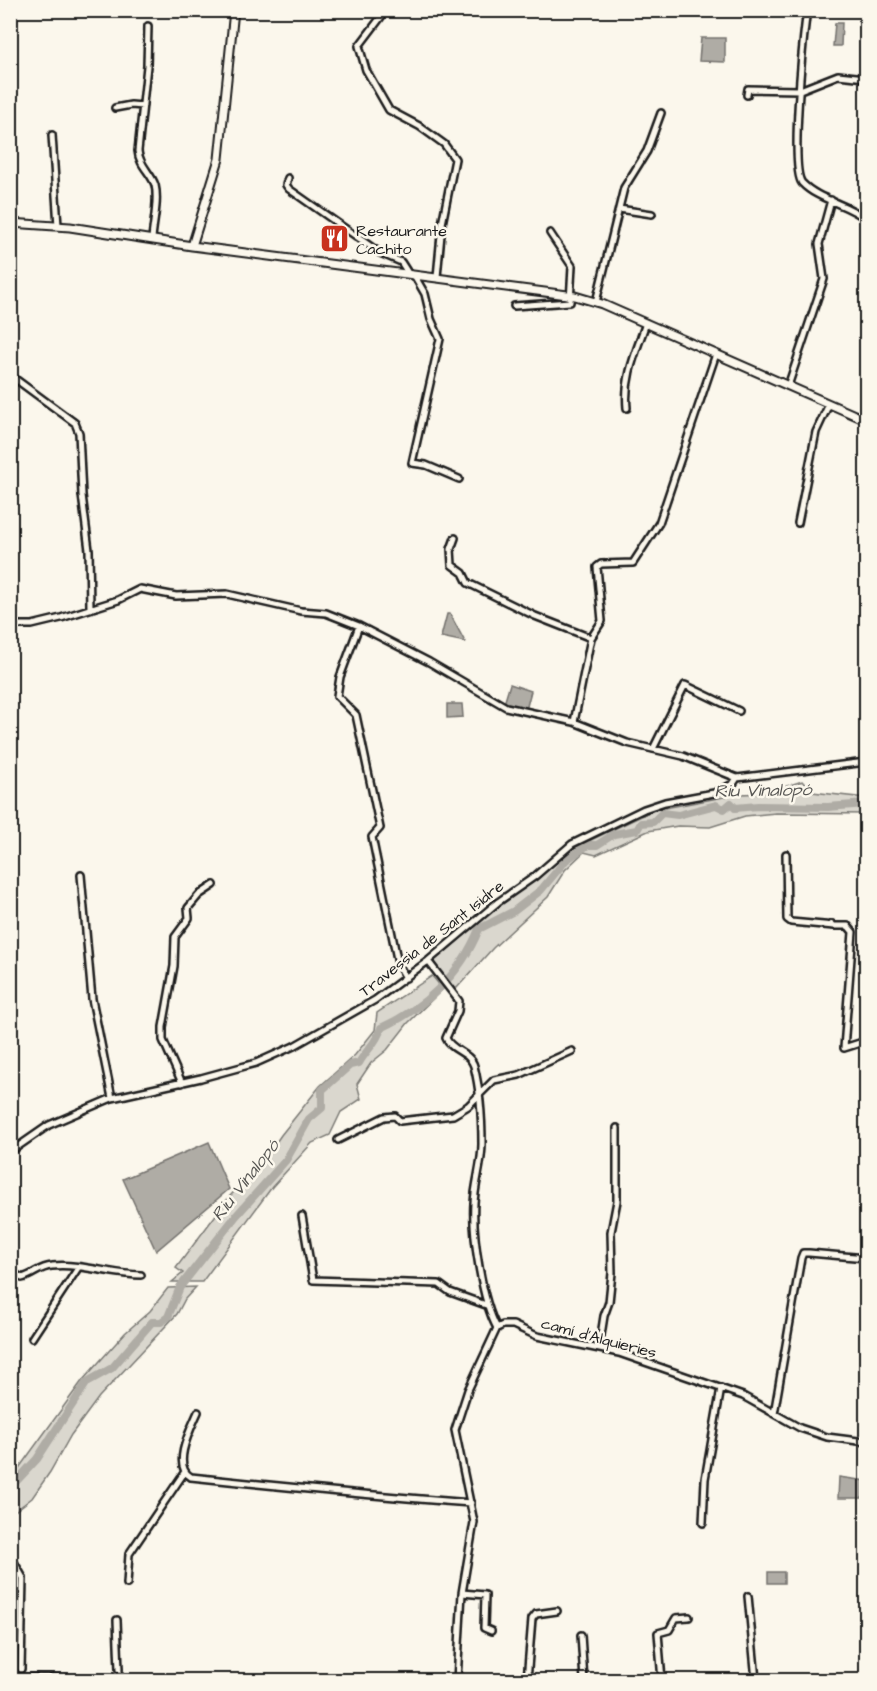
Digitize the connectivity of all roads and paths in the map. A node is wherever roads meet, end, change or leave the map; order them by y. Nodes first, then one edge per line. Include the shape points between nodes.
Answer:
1 (234, 10) edge
2 (381, 17) dead end
3 (806, 17) dead end
4 (148, 26) dead end
5 (10, 48) edge
6 (867, 78) edge
7 (800, 90) junction
8 (10, 93) edge
9 (747, 95) dead end
10 (142, 106) junction
11 (115, 108) dead end
12 (661, 113) dead end
13 (52, 135) dead end
14 (288, 178) dead end
15 (831, 200) junction
16 (619, 209) junction
17 (652, 214) dead end
18 (867, 219) edge
19 (10, 223) edge
20 (58, 226) junction
21 (550, 233) dead end
22 (152, 239) junction
23 (192, 246) junction
24 (411, 273) junction
25 (437, 277) junction
26 (572, 295) junction
27 (596, 302) junction
28 (514, 306) dead end
29 (646, 323) junction
30 (716, 354) junction
31 (10, 375) edge
32 (788, 386) junction
33 (829, 404) junction
34 (627, 408) dead end
35 (867, 420) edge
36 (459, 479) dead end
37 (798, 523) dead end
38 (455, 538) dead end
39 (90, 608) junction
40 (10, 625) edge
41 (359, 626) junction
42 (591, 638) junction
43 (739, 711) dead end
44 (574, 722) junction
45 (653, 749) junction
46 (867, 762) edge
47 (737, 778) junction
48 (786, 854) dead end
49 (81, 875) dead end
50 (214, 885) dead end
51 (428, 961) junction
52 (406, 978) junction
53 (867, 1041) edge
54 (572, 1051) dead end
55 (182, 1083) junction
56 (478, 1095) junction
57 (112, 1098) junction
58 (617, 1128) dead end
59 (338, 1140) dead end
60 (10, 1152) edge
61 (302, 1216) dead end
62 (867, 1258) edge
63 (78, 1268) junction
64 (10, 1271) edge
65 (141, 1275) dead end
66 (486, 1305) junction
67 (497, 1328) junction
68 (32, 1338) dead end
69 (599, 1348) junction
70 (721, 1388) junction
71 (198, 1412) dead end
72 (774, 1414) junction
73 (867, 1442) edge
74 (184, 1473) junction
75 (471, 1503) junction
76 (704, 1523) dead end
77 (10, 1555) edge
78 (127, 1584) dead end
79 (462, 1593) junction
80 (748, 1596) dead end
81 (557, 1611) dead end
82 (689, 1617) dead end
83 (117, 1620) dead end
84 (491, 1631) dead end
85 (581, 1635) dead end
86 (21, 1669) dead end
87 (119, 1670) dead end
88 (10, 1678) edge
89 (142, 1680) edge
90 (457, 1680) edge
91 (527, 1680) edge
92 (584, 1680) edge
93 (662, 1680) edge
94 (756, 1680) edge

1 - 23 main road via 219,159
2 - 25 street via 359,46 366,70 389,110 444,144 455,159 442,224
3 - 7 street
4 - 10 street
5 - 8 street
6 - 7 street via 838,75
7 - 9 street via 748,89
7 - 15 street via 796,140 799,177 802,183
10 - 11 street
10 - 22 street via 139,159 156,191
12 - 16 street via 647,151 624,188
13 - 20 street
14 - 24 street via 289,189 381,253 401,262
15 - 18 street
15 - 32 street via 819,244 825,279
16 - 17 street
16 - 27 street
19 - 20 main road
20 - 22 main road
21 - 26 street via 572,266
22 - 23 main road
23 - 24 main road
24 - 25 main road
24 - 36 street via 425,294 440,339 412,463
25 - 26 main road
26 - 27 main road
26 - 28 street via 570,302
27 - 29 main road
29 - 30 main road
29 - 34 street via 631,364
30 - 32 main road
30 - 42 street via 659,523 633,563 597,567 602,621
31 - 39 street via 75,423 79,433
32 - 33 main road
33 - 35 main road
33 - 37 street via 816,432
38 - 42 street via 452,565 468,583
39 - 40 street via 42,623
39 - 41 street via 140,589 176,596 216,593 326,613
41 - 44 street via 507,707
41 - 52 street via 337,696 356,715 380,828 372,837 398,964
42 - 44 street
43 - 45 street via 686,685
44 - 45 street
45 - 47 street via 683,756
46 - 47 street, Travessia de Sant Isidre
47 - 51 street, Travessia de Sant Isidre via 714,793 644,808 572,844
48 - 53 street via 787,919 848,926 853,932 844,1048
49 - 57 street via 92,999
50 - 55 street via 188,908 189,918 175,937 162,1034
51 - 52 street, Travessia de Sant Isidre
51 - 56 street via 460,1005 446,1038 473,1062
52 - 55 street, Travessia de Sant Isidre via 294,1046 256,1063
54 - 56 street via 519,1075 494,1080
55 - 57 street, Travessia de Sant Isidre
56 - 59 street via 453,1115 400,1121 395,1116 384,1117
56 - 66 street via 482,1144 474,1203
57 - 60 street, Travessia de Sant Isidre via 49,1125
58 - 69 street via 612,1273
61 - 66 street via 313,1280 439,1284
62 - 72 street via 803,1253
63 - 64 street via 54,1265 22,1278
63 - 65 street
63 - 68 street
66 - 67 street
67 - 69 street, camí d'Alquieries via 513,1325 537,1336
67 - 75 street via 456,1418 455,1440
69 - 70 street, camí d'Alquieries
70 - 72 street, camí d'Alquieries
70 - 76 street via 705,1479
71 - 74 street via 188,1435
72 - 73 street, camí d'Alquieries via 827,1437
74 - 75 street via 191,1477 330,1493
74 - 78 street via 129,1554
75 - 79 street via 474,1522
77 - 86 street via 23,1578
79 - 84 street via 485,1595 484,1628
79 - 90 street
80 - 94 street
81 - 91 street via 536,1614 532,1619
82 - 93 street via 676,1618 669,1630 658,1633
83 - 87 street
85 - 92 street
88 - 89 main road

